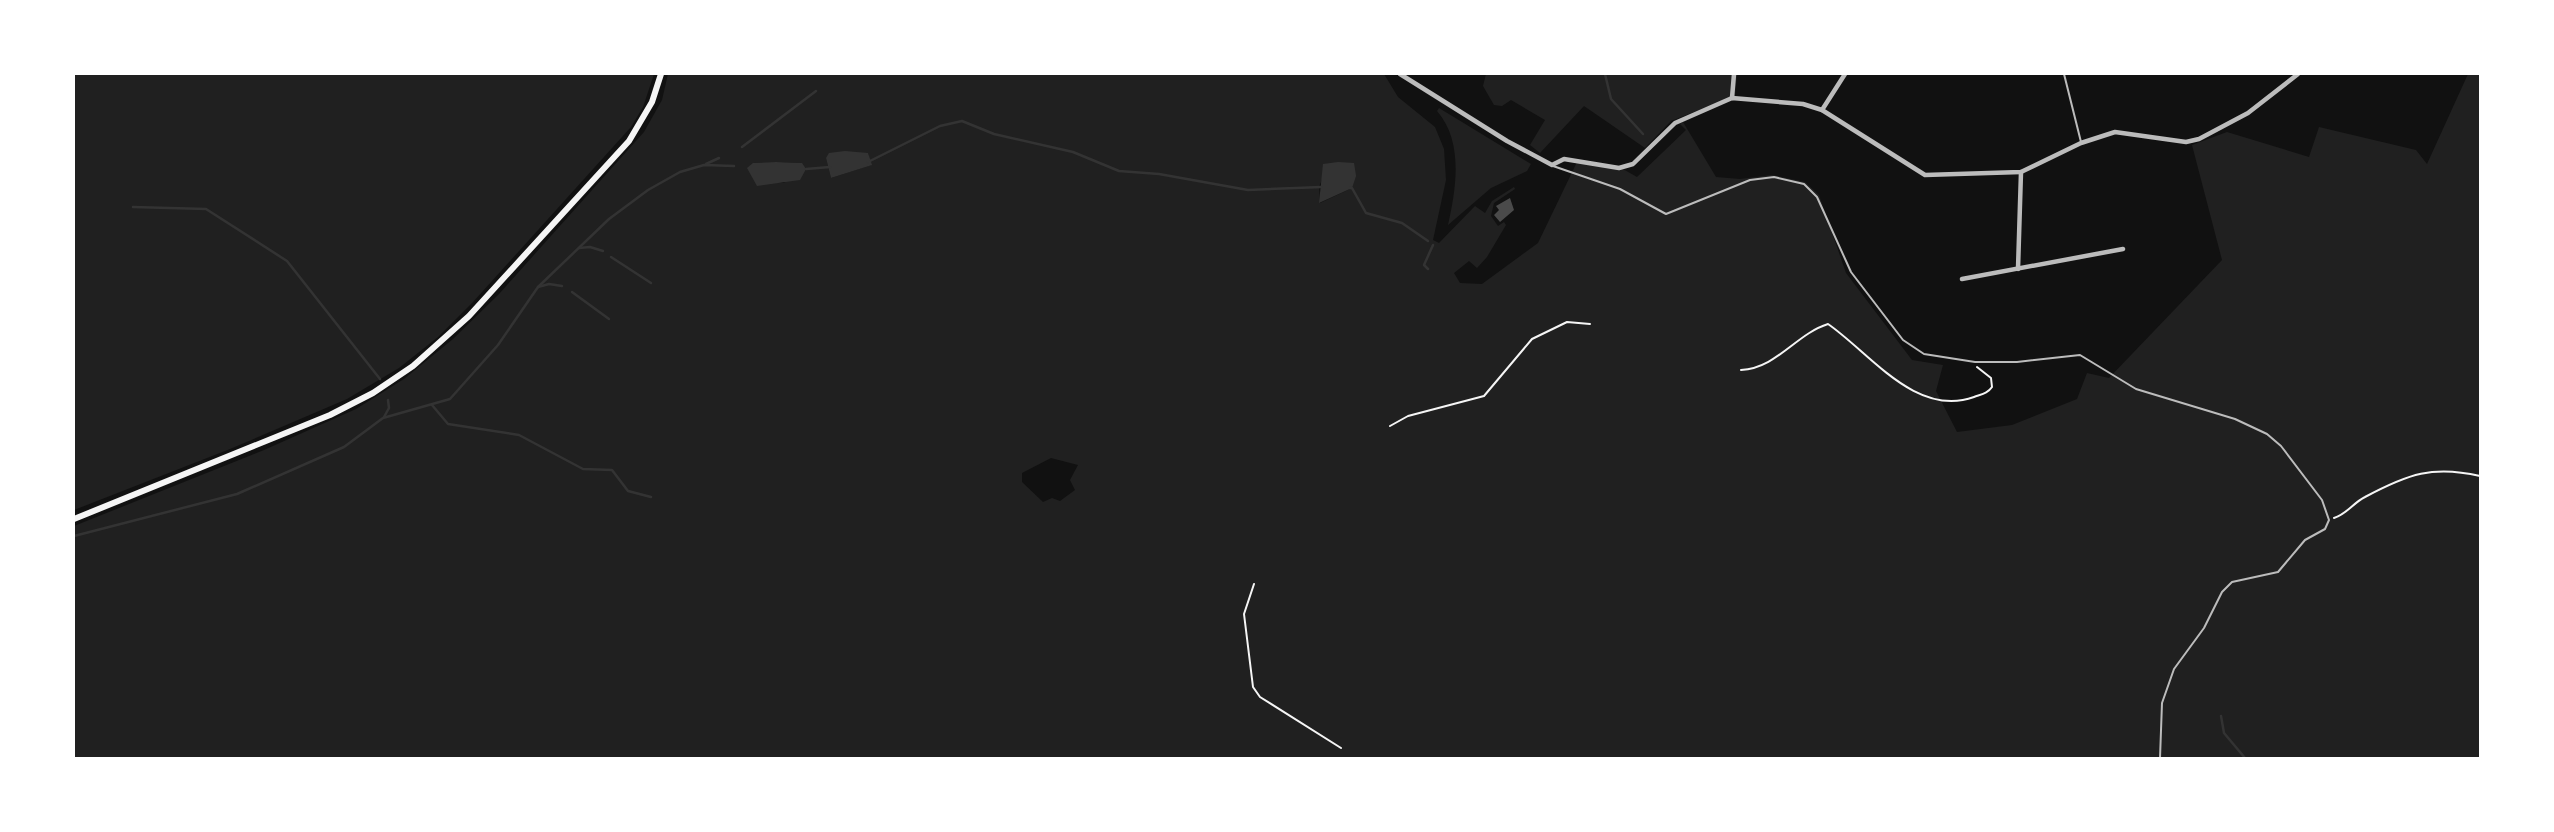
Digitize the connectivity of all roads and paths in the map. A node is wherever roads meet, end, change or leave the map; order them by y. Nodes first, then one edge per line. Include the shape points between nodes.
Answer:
1 (661, 74) edge
2 (1399, 74) edge
3 (1734, 74) edge
4 (1845, 74) edge
5 (2064, 74) edge
6 (2298, 74) edge
7 (1732, 98) junction
8 (1822, 110) junction
9 (2081, 143) junction
10 (1552, 165) junction
11 (2021, 172) junction
12 (2123, 249) dead end
13 (2018, 269) junction
14 (1962, 279) dead end
15 (1590, 324) dead end
16 (1975, 362) junction
17 (1741, 370) dead end
18 (1390, 426) dead end
19 (2480, 476) edge
20 (74, 519) edge
21 (2329, 520) junction
22 (1254, 584) dead end
23 (1341, 748) dead end
24 (2160, 758) edge

1 - 20 main road via 652,102 628,141 469,316 413,366 330,415
2 - 10 street
3 - 7 street
4 - 8 street
5 - 9 lane
6 - 9 street via 2248,113 2199,139 2186,142 2115,132
7 - 8 street
7 - 10 street via 1675,124 1633,164 1619,168 1564,159
8 - 11 street via 1925,175
9 - 11 street
10 - 16 lane via 1620,189 1666,214 1750,180 1774,177 1804,184 1817,197 1851,272 1903,340 1924,354
11 - 13 street
12 - 13 street
13 - 14 street
15 - 18 path via 1567,322 1532,339 1484,396 1408,416
16 - 17 path via 1979,371 1991,378 1989,392 1946,402 1918,393 1828,324 1815,328 1767,364
16 - 21 lane via 2080,355 2136,389 2235,419 2281,446 2322,500
19 - 21 path via 2441,469 2402,480
21 - 24 lane via 2278,572 2232,582 2222,592 2167,682
22 - 23 path via 1244,614 1253,688

